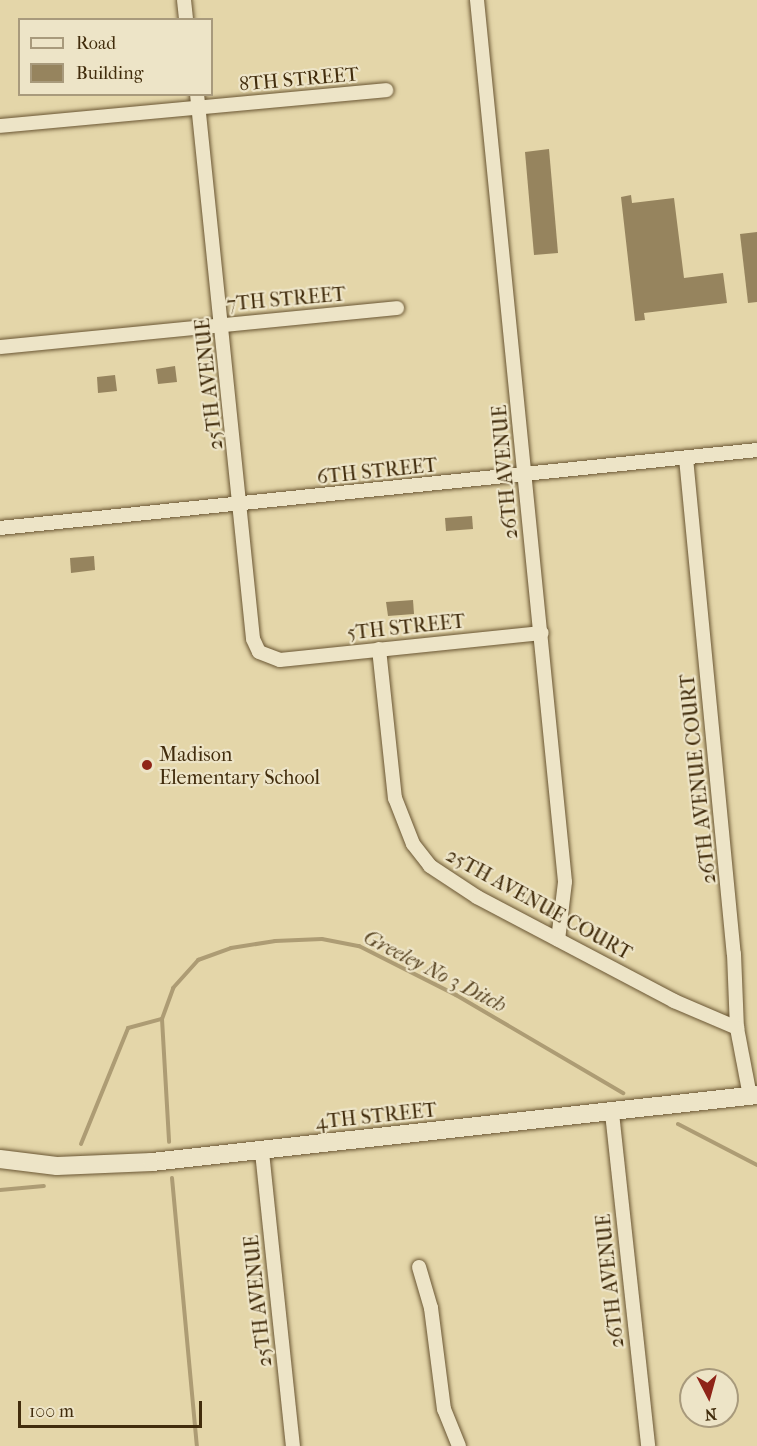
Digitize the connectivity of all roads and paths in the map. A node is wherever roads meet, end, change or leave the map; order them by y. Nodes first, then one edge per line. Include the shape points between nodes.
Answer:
1 (184, 0) edge
2 (477, 0) edge
3 (186, 18) edge
4 (386, 90) dead end
5 (198, 101) edge
6 (0, 126) edge
7 (397, 309) dead end
8 (222, 325) junction
9 (0, 347) edge
10 (757, 450) edge
11 (686, 458) junction
12 (524, 476) junction
13 (240, 504) junction
14 (0, 528) edge
15 (542, 633) junction
16 (379, 649) junction
17 (275, 659) joint
18 (558, 940) junction
19 (737, 1028) junction
20 (754, 1096) edge
21 (612, 1113) junction
22 (262, 1152) junction
23 (0, 1159) edge
24 (419, 1267) dead end
25 (293, 1446) edge
26 (459, 1446) edge
27 (648, 1446) edge

1 - 3 street
2 - 12 street, 26TH AVENUE
4 - 5 street, 8TH STREET
5 - 6 street, 8TH STREET
5 - 8 street, 25TH AVENUE
7 - 8 street, 7TH STREET
8 - 9 street, 7TH STREET
8 - 13 street, 25TH AVENUE
10 - 11 street, 6TH STREET
11 - 12 street, 6TH STREET
11 - 19 street, 26TH AVENUE COURT via 733,942
12 - 13 street, 6TH STREET
12 - 15 street, 26TH AVENUE
13 - 14 street, 6TH STREET
13 - 17 street, 25TH AVENUE via 253,639 259,652
15 - 16 street, 5TH STREET
15 - 18 street, 26TH AVENUE via 565,882
16 - 17 street, 5TH STREET
16 - 18 street, 25TH AVENUE COURT via 395,798 412,844 450,881
18 - 19 street, 25TH AVENUE COURT
19 - 20 street, 26TH AVENUE COURT
20 - 21 main road, 4TH STREET
21 - 22 main road, 4TH STREET
21 - 27 street, 26TH AVENUE
22 - 23 main road, 4TH STREET via 80,1165
22 - 25 street, 25TH AVENUE
24 - 26 street via 431,1308 444,1409

